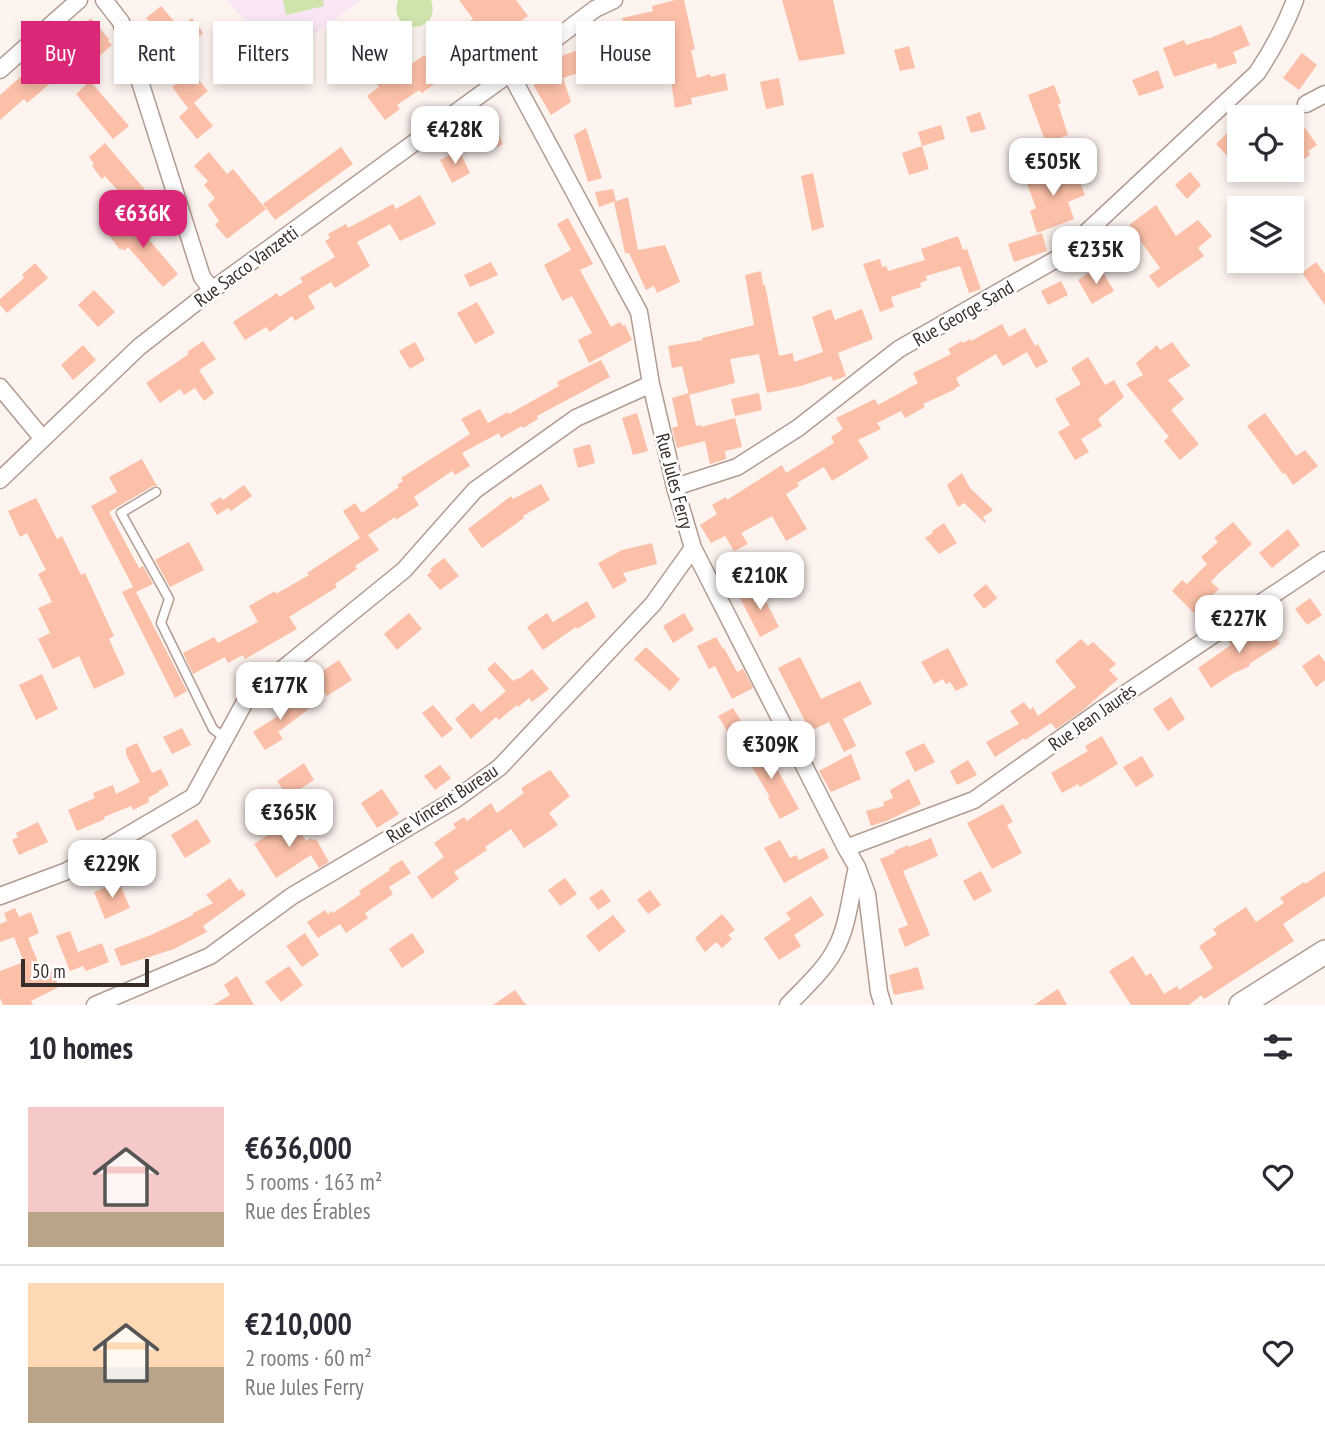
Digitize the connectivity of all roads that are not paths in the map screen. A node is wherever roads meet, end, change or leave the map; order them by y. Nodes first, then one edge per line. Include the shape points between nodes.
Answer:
1 (79, 0) edge
2 (104, 0) edge
3 (614, 0) edge
4 (1295, 0) edge
5 (592, 5) edge
6 (562, 30) edge
7 (0, 70) edge
8 (495, 84) edge
9 (516, 84) edge
10 (1325, 93) edge
11 (1306, 104) dead end
12 (212, 290) junction
13 (651, 384) junction
14 (0, 387) edge
15 (43, 439) junction
16 (0, 480) edge
17 (675, 487) junction
18 (156, 492) dead end
19 (693, 548) junction
20 (1325, 560) edge
21 (225, 738) junction
22 (846, 848) junction
23 (858, 867) junction
24 (0, 896) edge
25 (1325, 952) edge
26 (95, 1005) edge
27 (788, 1005) edge
28 (883, 1005) edge
29 (1241, 1005) edge

1 - 7 street
2 - 12 street via 121,22 202,277
3 - 5 street, Rue Sacco Vanzetti
4 - 17 street, Rue George Sand via 1284,29 1257,73 1060,257 899,349 798,428 737,467
5 - 6 street, Rue Sacco Vanzetti
8 - 12 street, Rue Sacco Vanzetti
9 - 13 street, Rue Jules Ferry via 639,312
10 - 11 street
12 - 15 street, Rue Sacco Vanzetti via 139,347
13 - 17 street, Rue Jules Ferry
13 - 21 street via 576,418 475,490 404,570 247,698
14 - 15 street
15 - 16 street, Rue Sacco Vanzetti
17 - 19 street, Rue Jules Ferry
18 - 21 lane via 121,513 169,598 161,623 213,729
19 - 22 street, Rue Jules Ferry
19 - 26 street, Rue Vincent Bureau via 653,604 500,767 456,799 292,896 210,956
20 - 22 street, Rue Jean Jaurès via 974,800
21 - 24 street via 193,797 67,871
22 - 23 street, Rue Jules Ferry
23 - 27 street via 837,946
23 - 28 street, Rue Jules Ferry via 867,894
25 - 29 street

